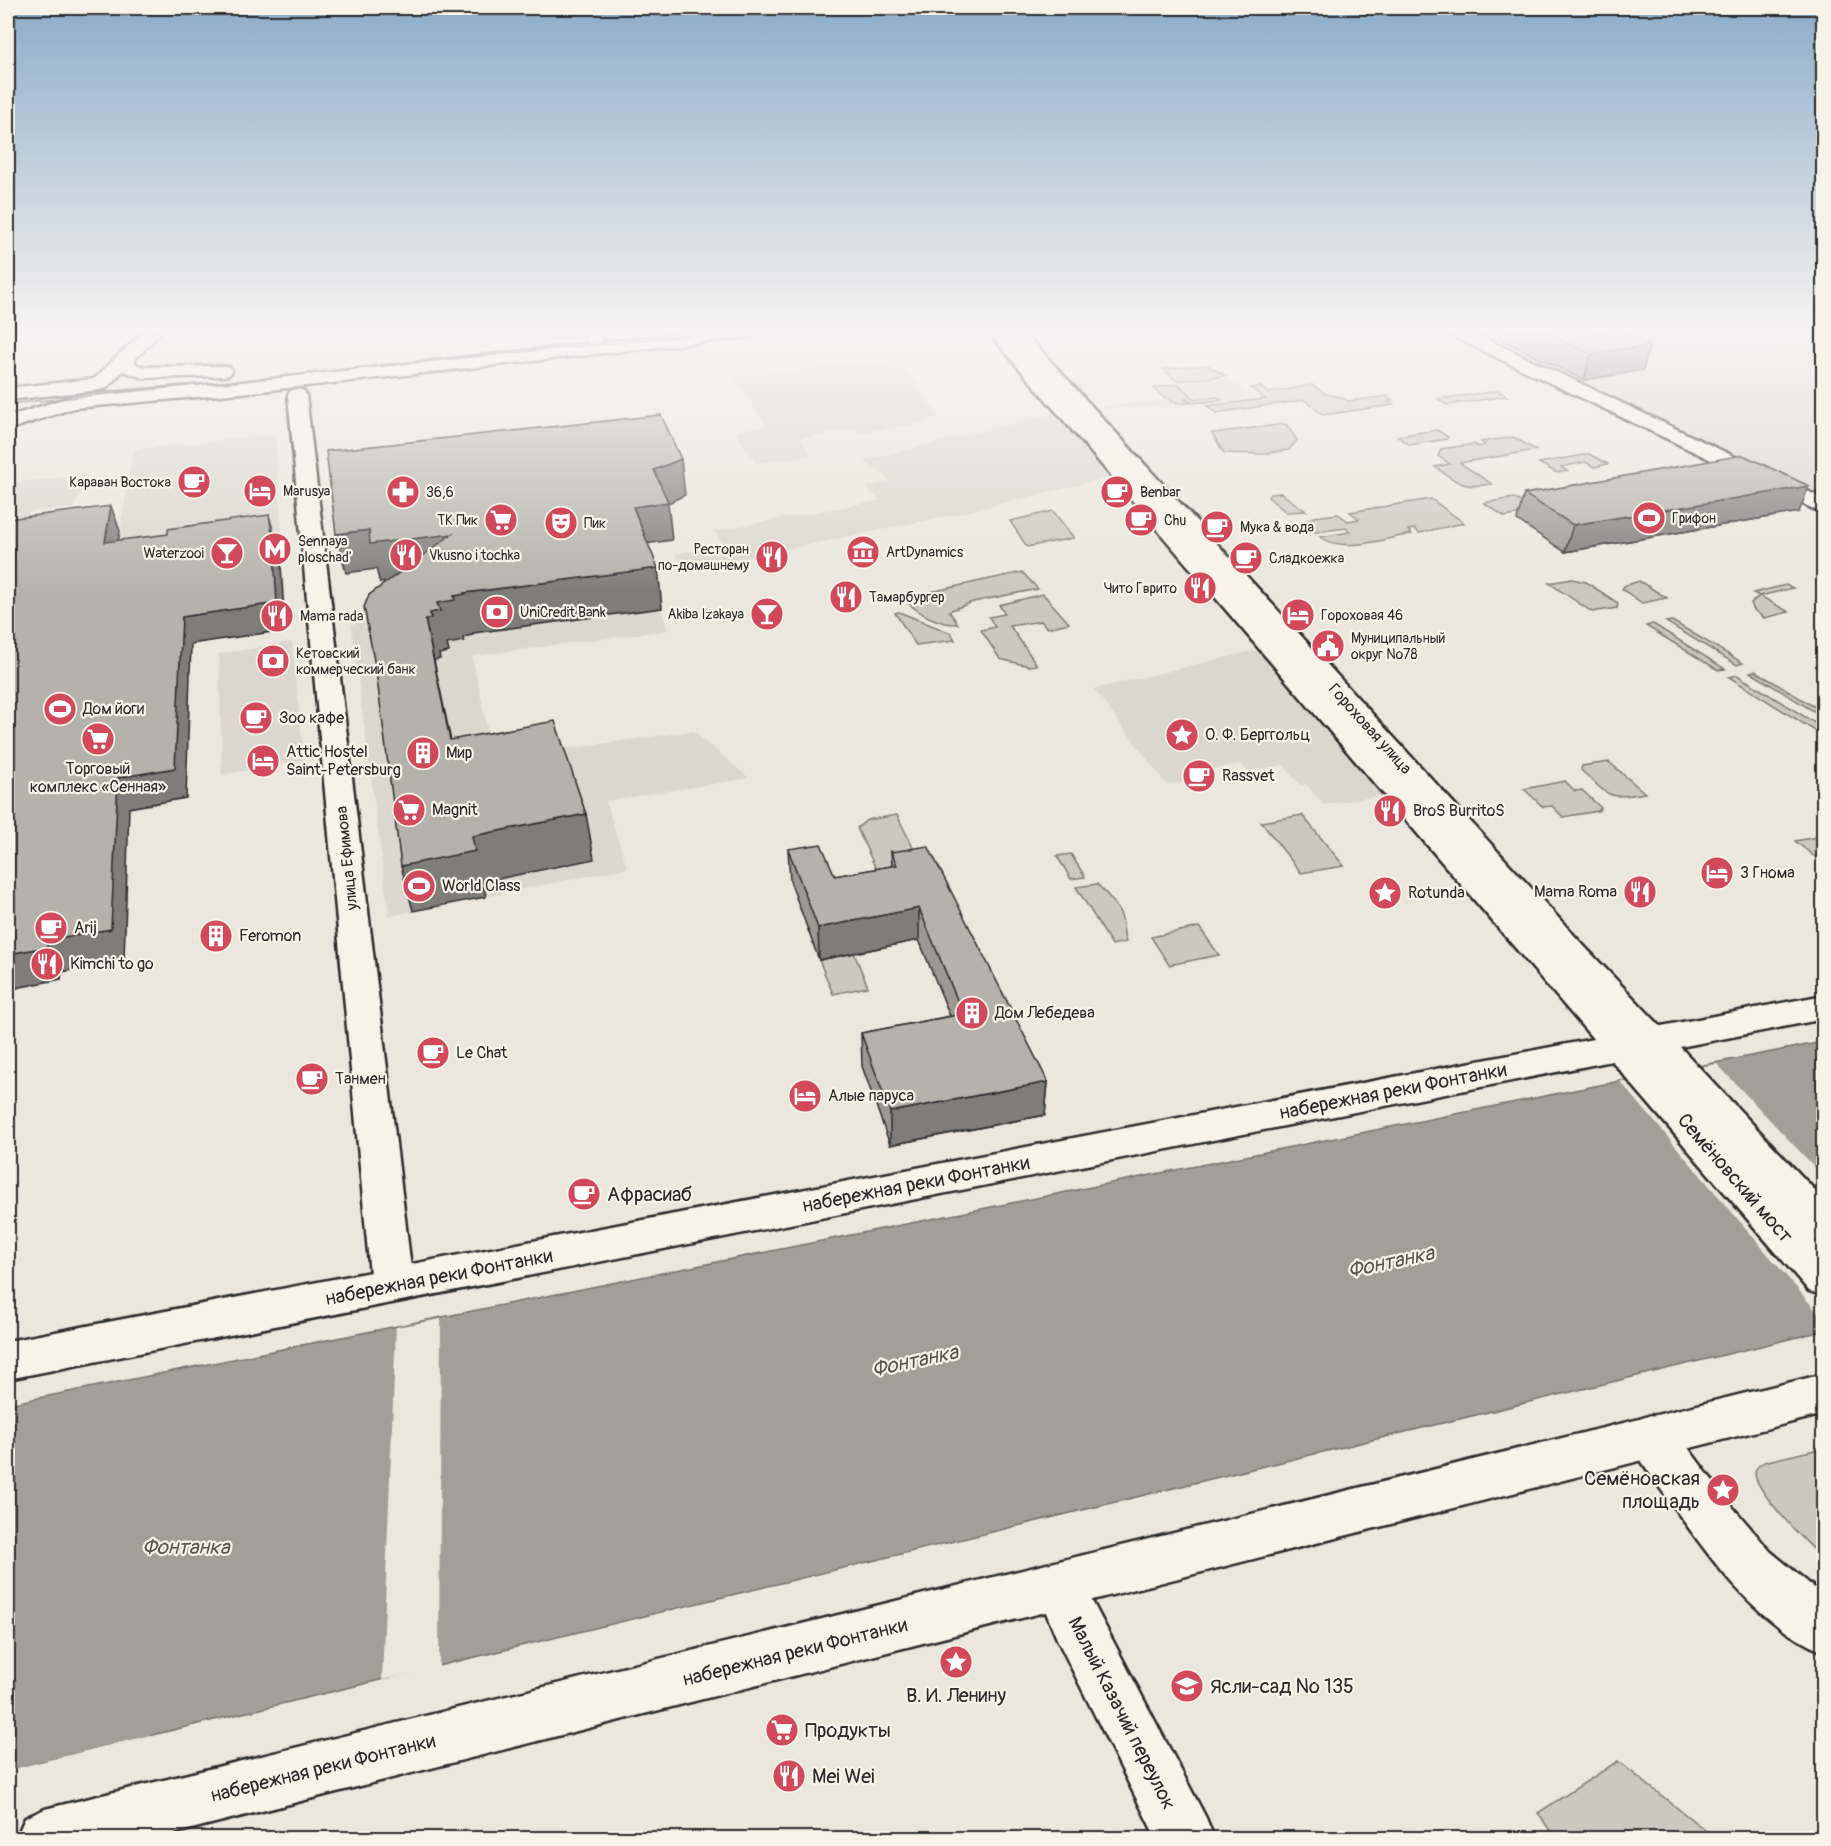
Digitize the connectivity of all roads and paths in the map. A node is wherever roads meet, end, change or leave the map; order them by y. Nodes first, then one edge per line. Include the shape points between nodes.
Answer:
1 (22, 418) edge
2 (55, 418) edge
3 (313, 418) edge
4 (1074, 418) edge
5 (1091, 418) edge
6 (1637, 418) edge
7 (8, 424) edge
8 (8, 439) edge
9 (1824, 508) edge
10 (1824, 1007) edge
11 (1650, 1058) junction
12 (1824, 1227) edge
13 (1824, 1279) edge
14 (392, 1285) junction
15 (8, 1360) edge
16 (1824, 1394) edge
17 (1651, 1436) junction
18 (1060, 1586) junction
19 (1824, 1627) edge
20 (45, 1839) edge
21 (1186, 1839) edge

1 - 7 street
2 - 8 street
3 - 14 street, улица Ефимова
4 - 11 street, Гороховая улица
5 - 11 street, Гороховая улица via 1543,922
6 - 9 street
10 - 11 street, набережная реки Фонтанки
11 - 12 street, Семёновский мост
11 - 13 street, Семёновский мост
11 - 14 street, набережная реки Фонтанки
14 - 15 street, набережная реки Фонтанки
16 - 17 street, набережная реки Фонтанки
17 - 18 street, набережная реки Фонтанки
17 - 19 street via 1754,1570
18 - 20 street, набережная реки Фонтанки
18 - 21 street, Малый Казачий переулок

